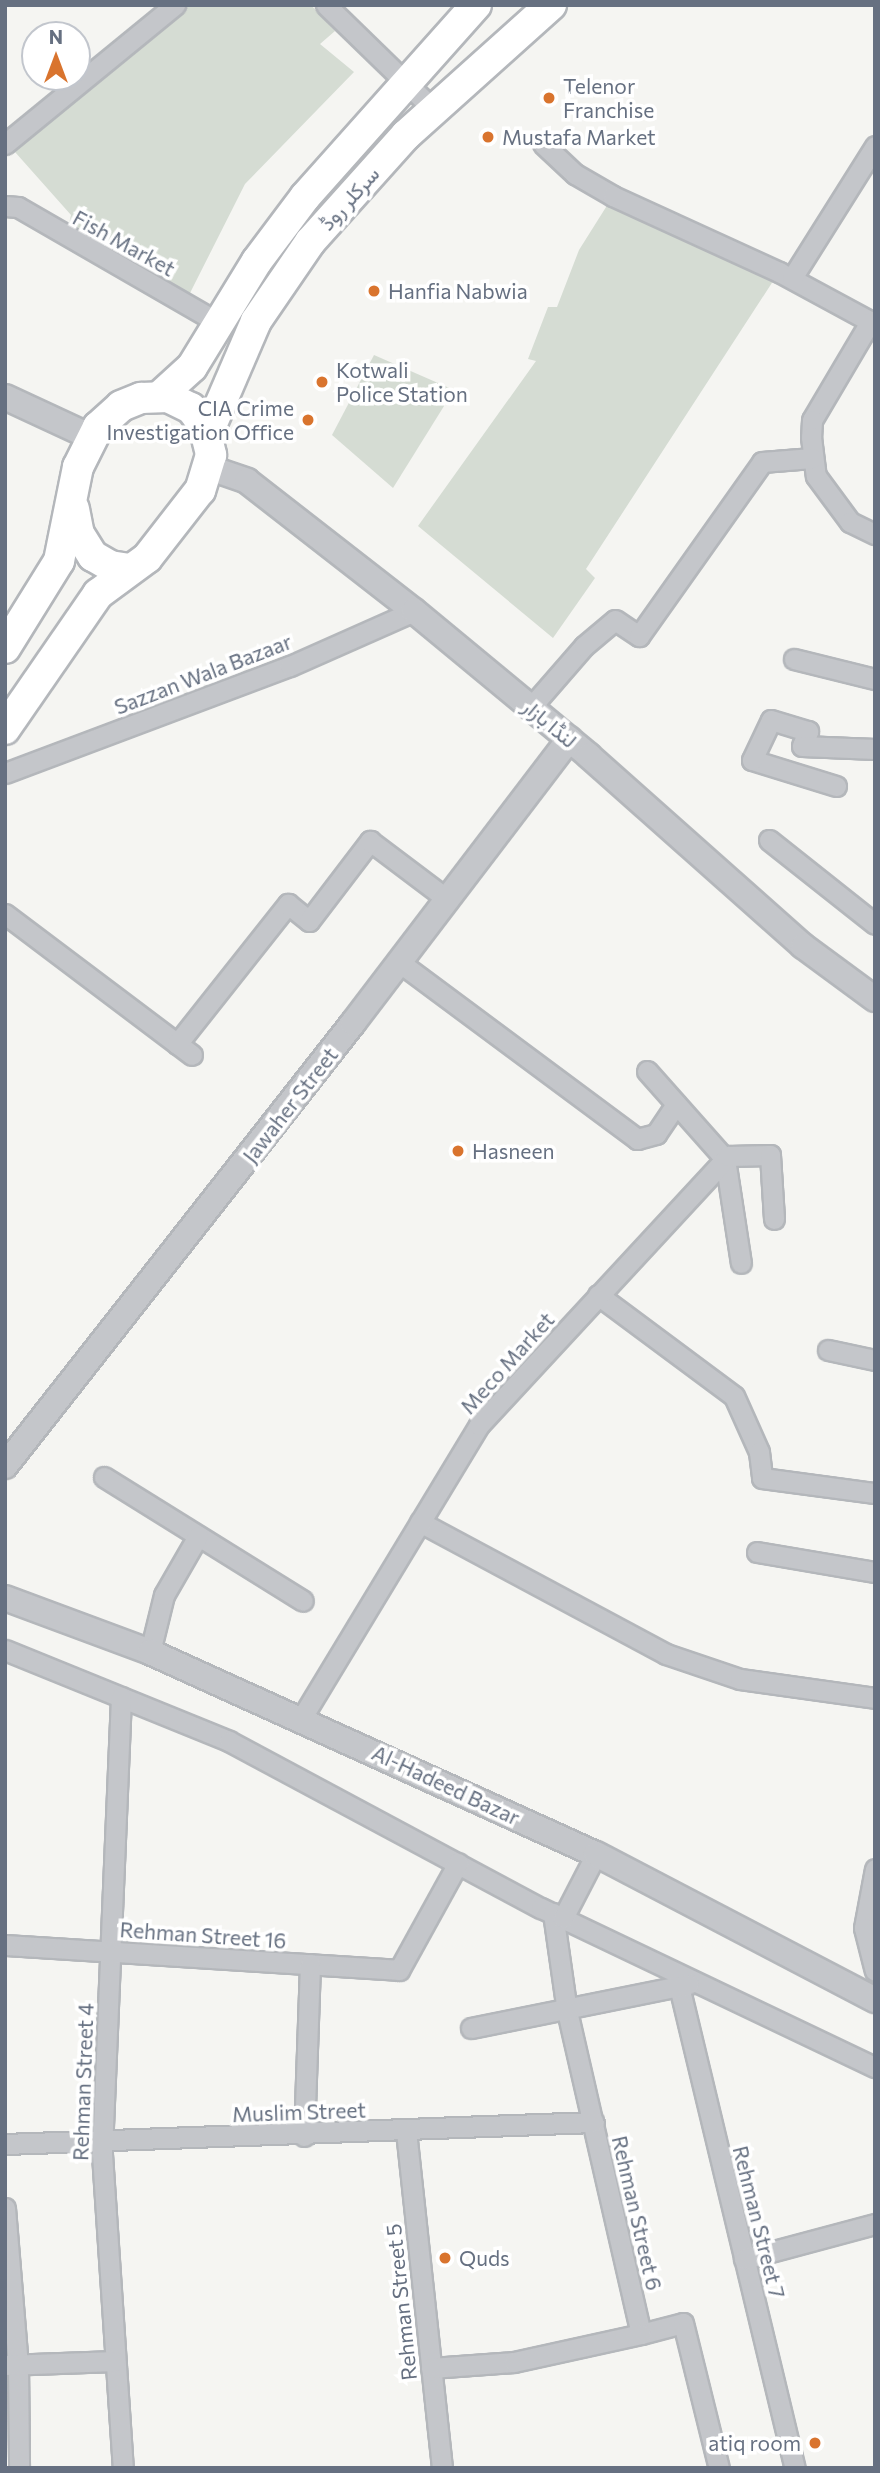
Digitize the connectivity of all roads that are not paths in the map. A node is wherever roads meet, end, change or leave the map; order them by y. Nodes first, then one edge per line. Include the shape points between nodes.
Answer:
1 (175, 5) edge
2 (326, 5) edge
3 (476, 5) edge
4 (551, 5) edge
5 (405, 84) junction
6 (433, 109) junction
7 (5, 144) edge
8 (543, 144) dead end
9 (875, 146) edge
10 (5, 206) edge
11 (792, 278) junction
12 (219, 323) junction
13 (872, 323) edge
14 (160, 396) junction
15 (5, 397) edge
16 (207, 435) junction
17 (91, 437) junction
18 (812, 458) junction
19 (210, 468) junction
20 (73, 502) junction
21 (875, 534) edge
22 (128, 569) junction
23 (414, 611) junction
24 (5, 648) edge
25 (794, 659) dead end
26 (875, 679) edge
27 (531, 707) junction
28 (5, 729) edge
29 (569, 739) junction
30 (875, 749) edge
31 (5, 773) edge
32 (836, 786) dead end
33 (769, 840) dead end
34 (447, 899) junction
35 (5, 914) edge
36 (875, 924) edge
37 (399, 962) junction
38 (875, 999) edge
39 (647, 1072) dead end
40 (676, 1104) junction
41 (725, 1159) junction
42 (774, 1219) dead end
43 (741, 1263) dead end
44 (598, 1295) junction
45 (828, 1350) dead end
46 (875, 1360) edge
47 (5, 1466) edge
48 (104, 1476) dead end
49 (875, 1493) edge
50 (420, 1522) junction
51 (198, 1536) junction
52 (757, 1552) dead end
53 (875, 1573) edge
54 (5, 1598) edge
55 (303, 1601) dead end
56 (5, 1650) edge
57 (150, 1651) junction
58 (121, 1697) junction
59 (875, 1699) edge
60 (302, 1719) junction
61 (596, 1854) junction
62 (458, 1863) junction
63 (875, 1868) edge
64 (558, 1916) junction
65 (5, 1945) edge
66 (110, 1952) junction
67 (310, 1964) junction
68 (875, 1971) edge
69 (688, 1984) junction
70 (875, 2000) edge
71 (567, 2011) junction
72 (471, 2028) dead end
73 (875, 2067) edge
74 (594, 2122) junction
75 (406, 2131) junction
76 (304, 2136) junction
77 (103, 2141) junction
78 (5, 2144) edge
79 (5, 2207) edge
80 (875, 2224) edge
81 (744, 2259) junction
82 (641, 2334) junction
83 (116, 2361) junction
84 (11, 2365) edge
85 (431, 2368) junction
86 (19, 2468) edge
87 (123, 2468) edge
88 (442, 2468) edge
89 (719, 2468) edge
90 (796, 2468) edge

1 - 7 street
2 - 5 street
3 - 5 main road, سرکلر روڈ
4 - 6 main road, سرکلر روڈ
5 - 6 street
5 - 12 main road, سرکلر روڈ via 304,197
6 - 16 main road, سرکلر روڈ via 291,266 244,342
8 - 11 street via 576,174 613,196
9 - 11 street
10 - 12 street, Fish Market via 18,207
11 - 13 street
12 - 14 main road, سرکلر روڈ via 192,367
13 - 18 street via 812,420
14 - 16 main road, سرکلر روڈ via 191,408
14 - 17 main road, سرکلر روڈ via 121,406
15 - 17 street
16 - 19 main road, سرکلر روڈ
17 - 20 main road, سرکلر روڈ via 78,467
18 - 21 street via 816,476 832,501 850,522
18 - 27 street via 762,462 639,636 614,620 584,646
19 - 22 main road via 200,490 164,538 140,564
19 - 23 street, لنڈا بازار via 247,481
20 - 22 main road, سرکلر روڈ via 76,527 87,549 100,562
20 - 24 main road, سرکلر روڈ via 59,561
22 - 28 main road via 98,594
23 - 27 street, لنڈا بازار
23 - 31 street, Sazzan Wala Bazaar via 290,666
25 - 26 street
27 - 29 street, لنڈا بازار
29 - 34 street, Jawaher Street
29 - 38 street, لنڈا بازار via 803,946
30 - 32 street via 802,746 808,731 771,720 752,760
33 - 36 street
34 - 35 street via 370,841 309,920 288,905 184,1050
34 - 37 street, Jawaher Street
37 - 40 street via 637,1139 656,1134
37 - 47 street, Jawaher Street
39 - 40 street
40 - 41 street
41 - 42 street via 770,1155
41 - 43 street
41 - 44 street, Meco Market
44 - 49 street via 734,1396 759,1452 762,1478
44 - 50 street, Meco Market via 479,1425
45 - 46 street
48 - 51 street
50 - 59 street via 666,1654 740,1679
50 - 60 street, Meco Market
51 - 55 street
51 - 57 street via 164,1595
52 - 53 street
54 - 57 street, Al-Hadeed Bazar
56 - 58 street
57 - 60 street, Al-Hadeed Bazar
58 - 62 street via 229,1741
58 - 66 street, Rehman Street 4
60 - 61 street, Al-Hadeed Bazar
61 - 64 street
61 - 70 street, Al-Hadeed Bazar
62 - 64 street
62 - 67 street, Rehman Street 16 via 399,1970
63 - 68 street via 864,1928
64 - 69 street
64 - 71 street, Rehman Street 6
65 - 66 street, Rehman Street 16
66 - 67 street, Rehman Street 16
66 - 77 street, Rehman Street 4
67 - 76 street
69 - 71 street
69 - 73 street
69 - 81 street, Rehman Street 7
71 - 72 street
71 - 74 street, Rehman Street 6
74 - 75 street, Muslim Street
74 - 82 street, Rehman Street 6
75 - 76 street, Muslim Street
75 - 85 street, Rehman Street 5
76 - 77 street, Muslim Street
77 - 78 street, Muslim Street
77 - 83 street, Rehman Street 4 via 104,2226
79 - 84 street
80 - 81 street
81 - 90 street, Rehman Street 7
82 - 85 street via 514,2362
82 - 89 street via 682,2323
83 - 84 street
83 - 87 street, Rehman Street 4
84 - 86 street
85 - 88 street, Rehman Street 5

